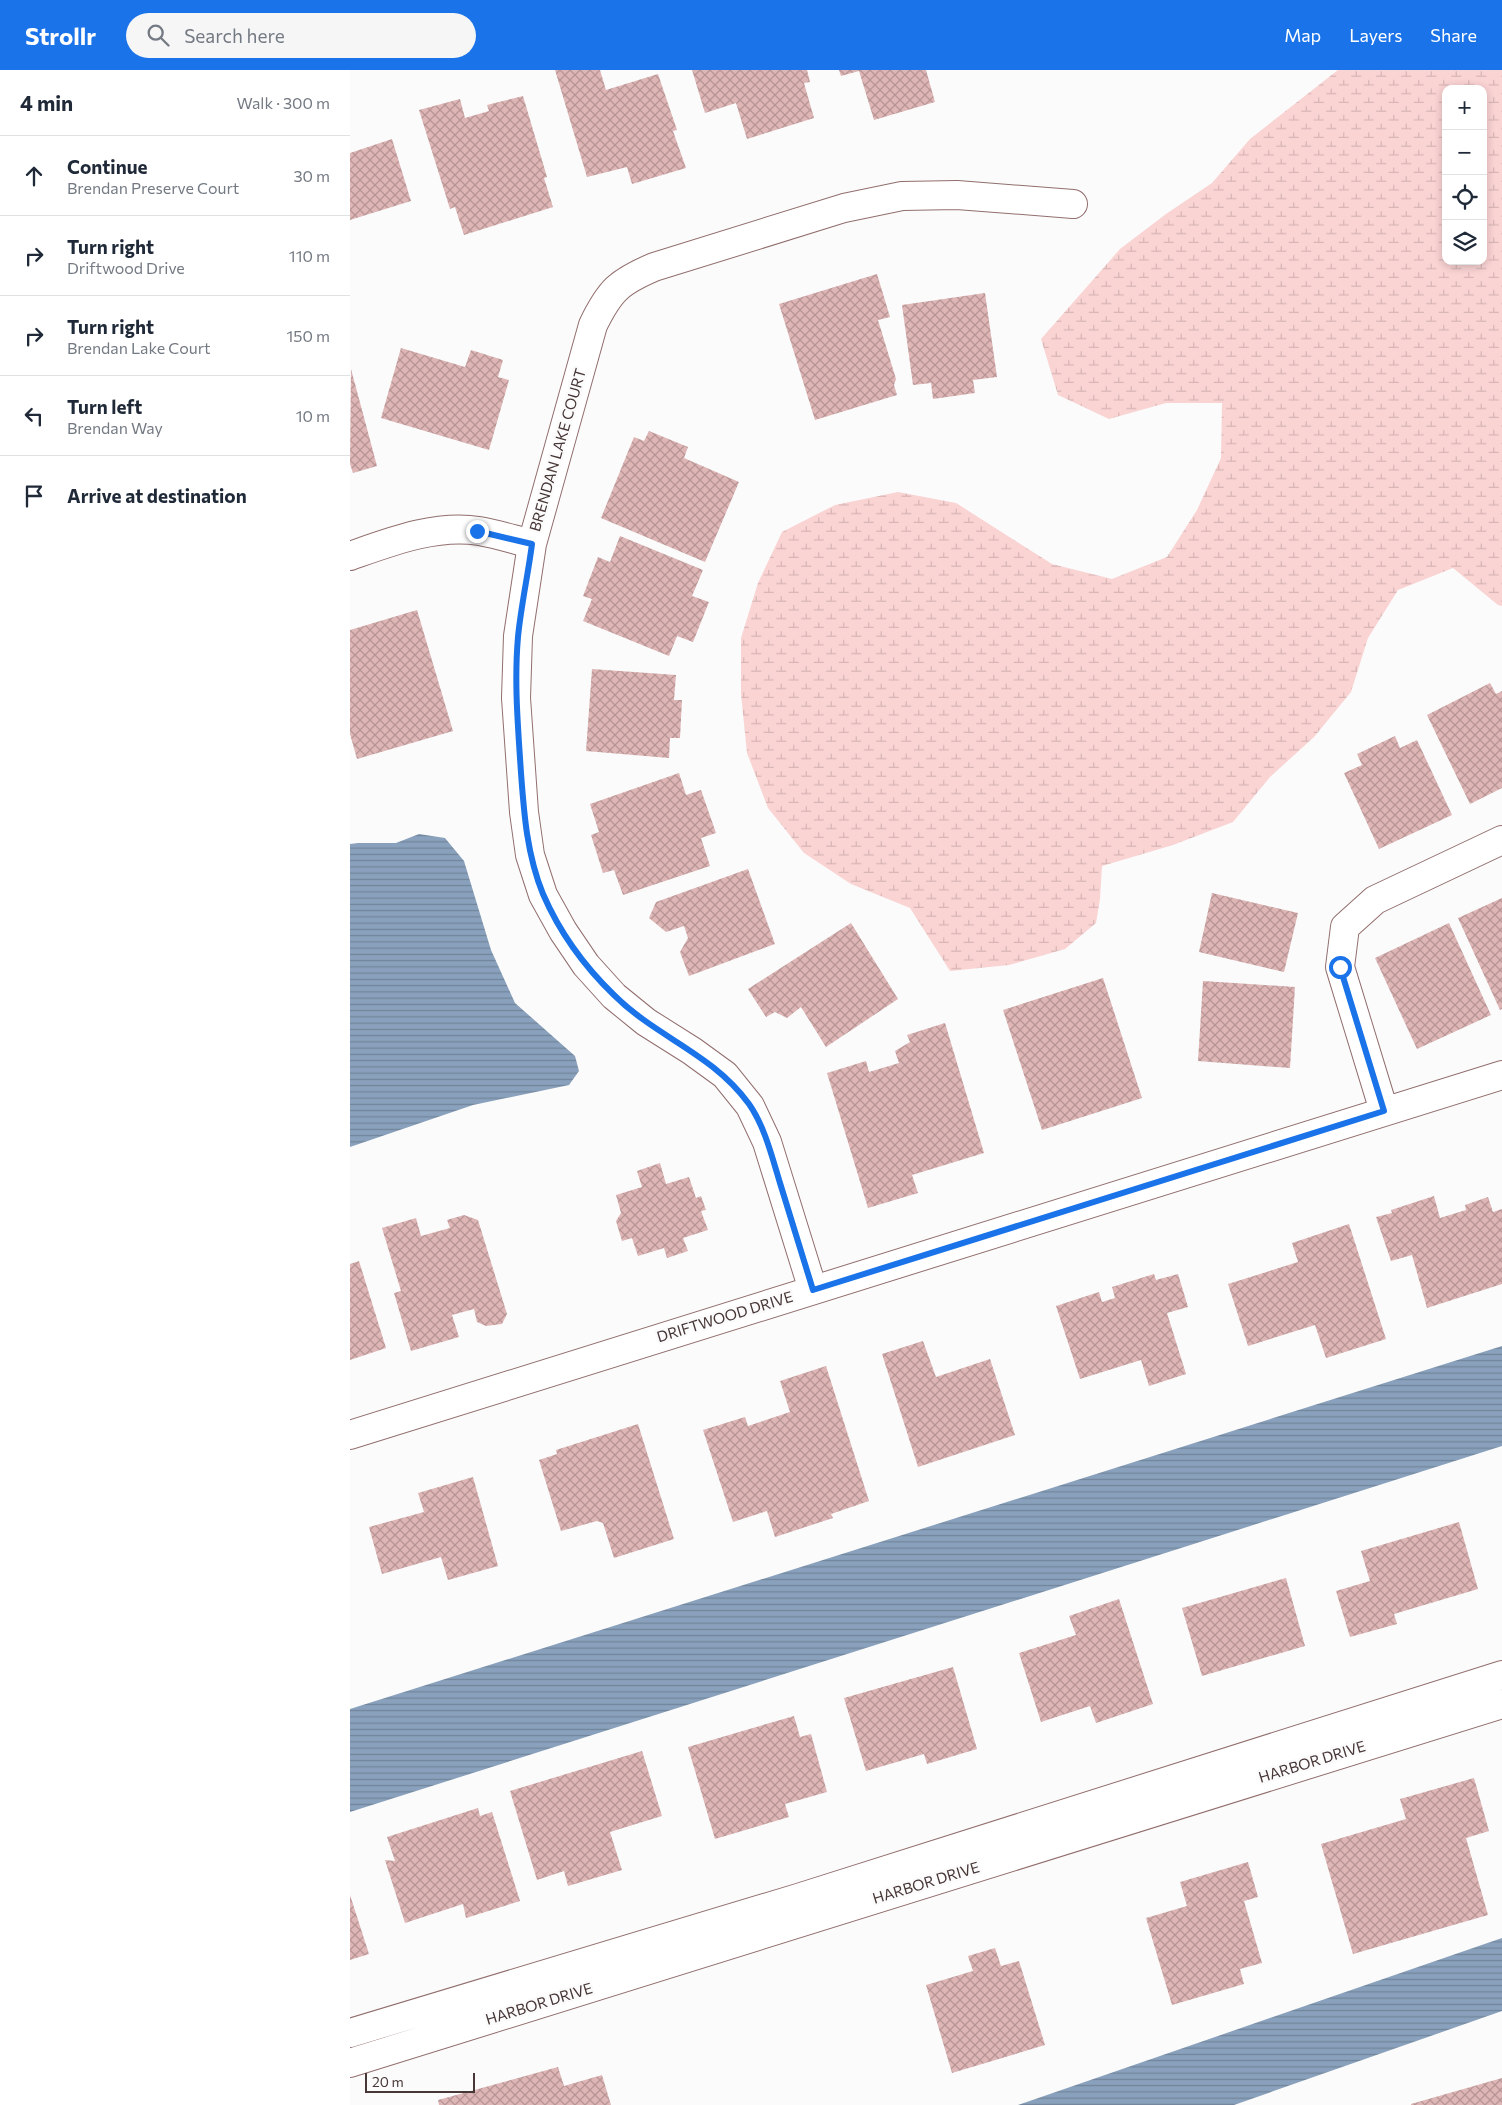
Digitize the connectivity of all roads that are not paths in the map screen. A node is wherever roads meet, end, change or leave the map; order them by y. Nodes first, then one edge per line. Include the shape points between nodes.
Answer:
1 (1073, 204) dead end
2 (532, 544) junction
3 (350, 556) edge
4 (1502, 840) edge
5 (1502, 1075) edge
6 (1384, 1111) junction
7 (813, 1290) junction
8 (350, 1435) edge
9 (1502, 1675) edge
10 (1502, 1704) edge
11 (350, 2033) edge
12 (350, 2063) edge

1 - 2 street, BRENDAN LAKE COURT via 957,195 902,196 844,208 634,275 605,300 593,325
2 - 3 street via 477,531 434,531
2 - 7 street, BRENDAN LAKE COURT via 518,636 516,698 524,812 530,854 543,895 577,951 614,996 646,1022 725,1075 750,1106 767,1142
4 - 6 street via 1375,900 1345,927 1340,967
5 - 6 street, DRIFTWOOD DRIVE
6 - 7 street, DRIFTWOOD DRIVE
7 - 8 street, DRIFTWOOD DRIVE
9 - 11 street, HARBOR DRIVE via 798,1898
10 - 12 street, HARBOR DRIVE

